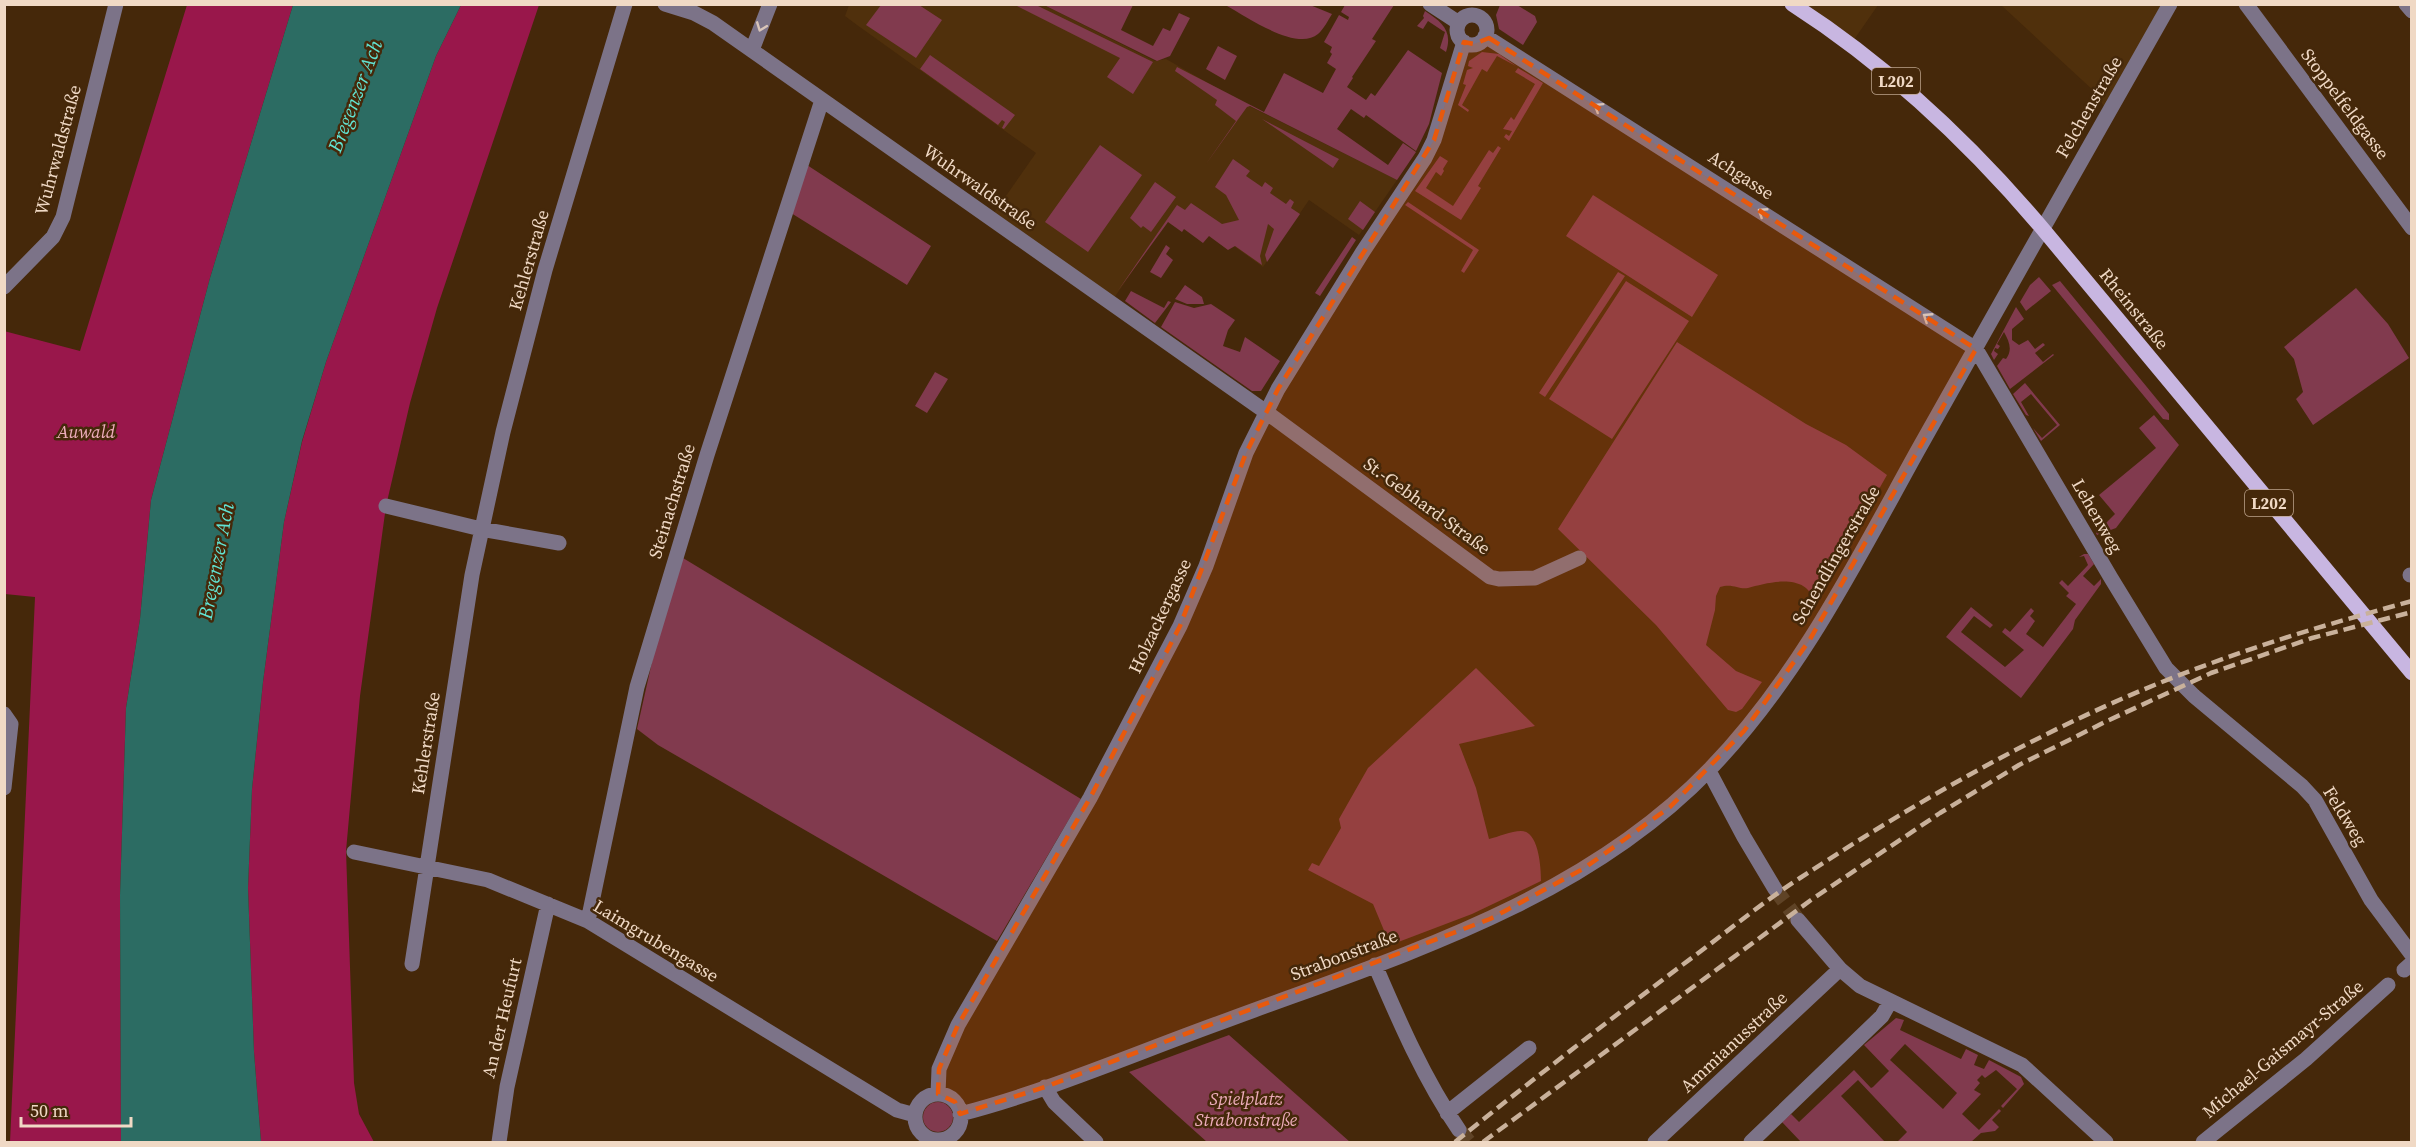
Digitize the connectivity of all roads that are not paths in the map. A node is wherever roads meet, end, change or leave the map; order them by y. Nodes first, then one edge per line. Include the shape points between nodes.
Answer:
1 (116, 4) edge
2 (625, 4) edge
3 (665, 4) edge
4 (770, 4) edge
5 (1430, 4) edge
6 (1792, 4) edge
7 (2170, 4) edge
8 (2246, 4) edge
9 (2406, 4) edge
10 (1482, 10) edge
11 (2412, 11) edge
12 (1459, 23) junction
13 (1485, 36) junction
14 (1464, 42) junction
15 (752, 50) junction
16 (822, 100) junction
17 (2042, 228) junction
18 (2412, 228) edge
19 (4, 287) edge
20 (1976, 349) junction
21 (1266, 412) junction
22 (386, 506) dead end
23 (481, 529) junction
24 (559, 543) dead end
25 (1579, 558) dead end
26 (2412, 673) edge
27 (2194, 696) joint
28 (4, 714) edge
29 (1709, 771) junction
30 (4, 788) edge
31 (354, 852) dead end
32 (426, 867) junction
33 (1775, 889) tunnel mouth
34 (548, 904) junction
35 (1798, 920) tunnel mouth
36 (588, 921) junction
37 (2412, 955) edge
38 (412, 964) dead end
39 (1375, 965) junction
40 (1840, 969) junction
41 (2388, 985) dead end
42 (1890, 1002) junction
43 (1529, 1048) dead end
44 (1045, 1087) junction
45 (938, 1094) junction
46 (1448, 1113) junction
47 (960, 1114) junction
48 (915, 1115) junction
49 (1459, 1130) tunnel mouth
50 (922, 1139) edge
51 (499, 1143) edge
52 (1096, 1143) edge
53 (1655, 1143) edge
54 (1750, 1143) edge
55 (2106, 1143) edge
56 (2203, 1143) edge

1 - 19 street, Wuhrwaldstraße via 63,217 53,237
2 - 23 street, Kehlerstraße via 545,270
3 - 15 street, Wuhrwaldstraße via 704,17
4 -> 15 street
5 - 12 street
6 - 17 main road, Rheinstraße / L202 via 1851,44 1940,119
7 - 17 street, Felchenstraße
8 - 18 street, Stoppelfeldgasse
9 - 11 street
10 - 12 street
10 - 13 street
12 - 14 street via 1458,36
13 - 14 street via 1474,45
20 -> 13 street, Achgasse
14 - 21 street, Holzackergasse via 1425,158 1325,310
15 - 16 street, Wuhrwaldstraße
16 - 21 street, Wuhrwaldstraße
16 - 36 street, Steinachstraße via 710,444 637,687
17 - 20 street, Schendlingerstraße
17 - 26 main road, Rheinstraße / L202
20 - 27 street, Lehenweg via 2152,645 2172,675
20 - 29 street, Schendlingerstraße via 1825,617 1744,731
21 - 25 street, St.-Gebhard-Straße via 1490,577 1535,578
21 - 45 street, Holzackergasse via 1246,453 1180,626 1090,798 958,1025 939,1068
22 - 23 street
23 - 24 street
23 - 32 street, Kehlerstraße
27 - 37 street, Feldweg via 2315,800 2371,900
28 - 30 street via 10,724
29 - 33 street
29 - 39 street, Strabonstraße via 1641,829 1552,888 1490,919
31 - 32 street, Laimgrubengasse
32 - 34 street, Laimgrubengasse via 488,880
32 - 38 street, Kehlerstraße
34 - 36 street, Laimgrubengasse
34 - 51 street, An der Heufurt via 507,1087
35 - 40 street
36 - 48 street, Laimgrubengasse via 897,1110
39 - 44 street, Strabonstraße
39 - 46 street via 1406,1038
40 - 42 street via 1860,986
40 - 53 street, Ammianusstraße
41 - 56 street, Michael-Gaismayr-Straße via 2306,1059
42 - 54 street via 1882,1016
42 - 55 street via 2022,1065
43 - 46 street
44 - 47 street, Strabonstraße
44 - 52 street via 1054,1102
45 - 47 street via 955,1102
45 - 48 street via 920,1102
46 - 49 street
47 - 50 street via 958,1127 949,1137
48 - 50 street

